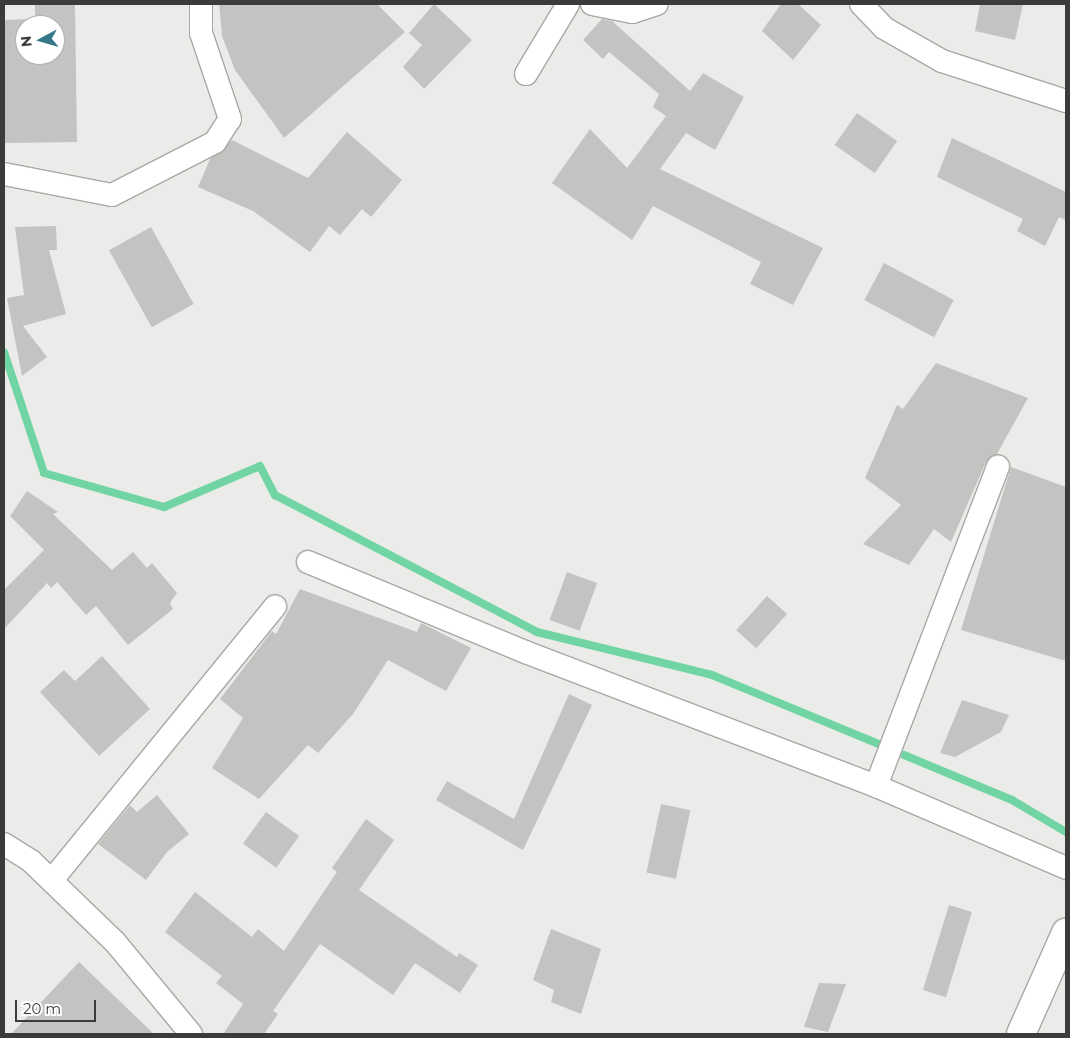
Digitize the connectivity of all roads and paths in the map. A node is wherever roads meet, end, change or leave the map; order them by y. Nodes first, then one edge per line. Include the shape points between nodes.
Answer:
1 (201, 4) edge
2 (568, 4) edge
3 (592, 4) edge
4 (657, 4) edge
5 (861, 4) edge
6 (526, 74) dead end
7 (1066, 101) edge
8 (4, 174) edge
9 (998, 467) dead end
10 (308, 562) dead end
11 (275, 607) dead end
12 (876, 786) junction
13 (4, 844) edge
14 (1066, 868) edge
15 (52, 880) junction
16 (1066, 933) edge
17 (191, 1034) edge
18 (1022, 1034) edge

1 - 8 street via 207,55 230,119 215,142 112,195
2 - 6 street
3 - 4 street via 632,12
5 - 7 street via 884,28 942,61
9 - 12 street
10 - 12 street via 525,652
11 - 15 street
12 - 14 street
13 - 15 street
15 - 17 street via 115,942
16 - 18 main road

